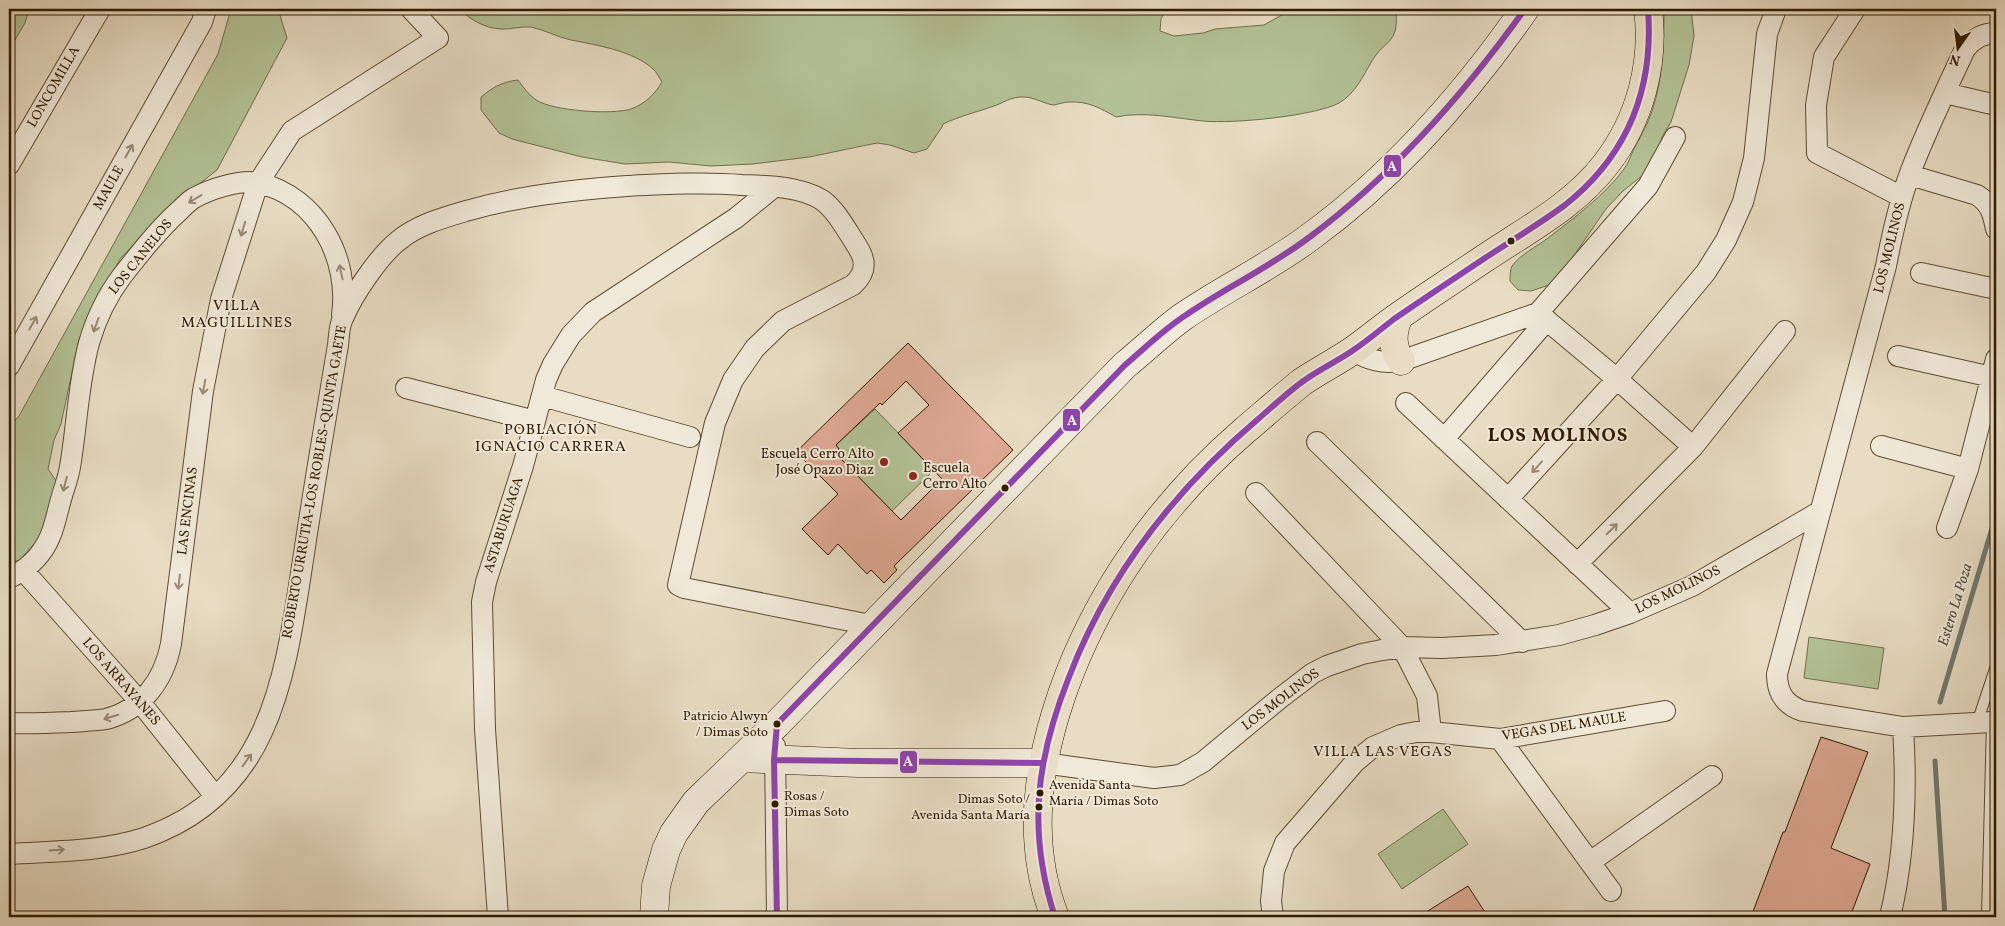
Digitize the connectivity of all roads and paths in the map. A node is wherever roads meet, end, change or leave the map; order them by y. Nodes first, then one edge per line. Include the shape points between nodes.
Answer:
1 (100, 9) edge
2 (206, 9) edge
3 (411, 9) edge
4 (1525, 9) edge
5 (1648, 9) edge
6 (1776, 9) edge
7 (1855, 9) edge
8 (1996, 33) edge
9 (1945, 93) junction
10 (1996, 105) edge
11 (1675, 136) dead end
12 (9, 165) edge
13 (1910, 175) junction
14 (258, 182) junction
15 (774, 187) junction
16 (1902, 197) junction
17 (1996, 229) edge
18 (1921, 273) dead end
19 (1996, 289) edge
20 (1399, 316) junction
21 (1543, 317) junction
22 (342, 320) junction
23 (1785, 331) dead end
24 (1352, 350) junction
25 (1898, 356) dead end
26 (1401, 361) junction
27 (9, 366) edge
28 (1994, 368) edge
29 (1617, 379) junction
30 (406, 388) dead end
31 (542, 396) junction
32 (1406, 403) dead end
33 (535, 421) junction
34 (690, 437) dead end
35 (1444, 439) junction
36 (1317, 442) dead end
37 (1881, 446) dead end
38 (1693, 447) junction
39 (1968, 469) junction
40 (1256, 493) dead end
41 (1508, 499) junction
42 (1819, 512) junction
43 (1947, 528) dead end
44 (1578, 564) junction
45 (16, 574) edge
46 (1630, 613) junction
47 (871, 626) junction
48 (1522, 642) junction
49 (1402, 647) junction
50 (1996, 666) edge
51 (140, 702) junction
52 (1665, 711) dead end
53 (1988, 722) edge
54 (9, 724) edge
55 (777, 724) junction
56 (1903, 727) junction
57 (1431, 732) junction
58 (1500, 739) junction
59 (742, 758) junction
60 (774, 760) junction
61 (1043, 764) junction
62 (1712, 776) dead end
63 (215, 796) junction
64 (9, 854) edge
65 (1590, 862) junction
66 (1611, 891) dead end
67 (498, 917) edge
68 (654, 917) edge
69 (777, 917) edge
70 (1055, 917) edge
71 (1273, 917) edge
72 (1890, 917) edge
73 (1987, 917) edge

1 - 12 street, LONCOMILLA
27 -> 2 street, MAULE via 202,22
3 - 14 street via 438,38 292,131
4 - 47 street via 1452,105 1407,153 1303,242 1184,316 1126,364
5 - 20 main road via 1650,40 1644,83 1630,125 1607,163 1558,210
6 - 29 street via 1767,34 1754,158 1734,223 1706,272
7 - 16 street via 1824,57 1816,105 1817,153
8 - 9 street, LOS MOLINOS via 1983,35 1970,43
9 - 10 street
9 - 13 street, LOS MOLINOS
11 - 21 street via 1648,186
13 - 16 street, LOS MOLINOS
13 - 17 street via 1984,199 1992,210
22 -> 14 street via 341,270 329,239 309,212
14 -> 45 street, LOS CANELOS via 228,184 193,198 165,224 111,293 89,344 70,468 52,534 40,554
14 -> 51 street, LAS ENCINAS via 221,299 203,391 168,657 159,680
15 - 22 street, ROBERTO URRUTIA-LOS ROBLES-QUINTA GAETE via 698,182 568,190 491,204 440,218 408,233 387,251
15 - 31 street, ASTABURUAGA via 736,218 593,312 561,349
15 - 47 street, ROBERTO URRUTIA-LOS ROBLES-QUINTA GAETE via 822,200 837,215 859,248 864,269 853,285 783,322 755,348 733,380 715,423 678,585
16 - 42 street, LOS MOLINOS
18 - 19 street
20 - 24 main road
20 - 26 main road via 1393,341
21 - 26 street
21 - 29 street
21 - 35 street
63 -> 22 street, ROBERTO URRUTIA-LOS ROBLES-QUINTA GAETE via 250,755 274,706 293,624
23 - 38 street
24 - 26 street via 1379,362
24 - 61 main road via 1304,381 1242,433 1191,482 1141,542 1119,574 1082,643 1058,706
25 - 28 street
28 - 39 street
29 - 38 street
29 -> 41 street
30 - 33 street
31 - 33 street, ASTABURUAGA
31 - 34 street
32 - 35 street
33 - 67 street, ASTABURUAGA via 482,602 485,729
35 - 41 street
36 - 48 street
37 - 39 street
44 -> 38 street
39 - 43 street
40 - 49 street
41 - 44 street
42 - 46 street, LOS MOLINOS via 1692,586
42 - 56 street via 1778,666 1779,691 1789,705 1803,711
44 - 46 street
45 - 51 street, LOS ARRAYANES
46 - 48 street, LOS MOLINOS via 1595,625
47 - 55 street
48 - 49 street, LOS MOLINOS via 1468,648
49 - 57 street via 1427,696
49 - 61 street, LOS MOLINOS via 1362,654 1313,674 1203,762 1180,775 1154,778
50 - 53 lane
51 -> 54 street, LAS ENCINAS via 104,719
51 - 63 street, LOS ARRAYANES
52 - 58 street, VEGAS DEL MAULE
53 - 56 street
53 - 73 lane
55 - 59 street
55 - 60 street
56 - 72 street via 1905,806
57 - 58 street, VEGAS DEL MAULE
57 - 71 street, VEGAS DEL MAULE via 1401,735 1364,754 1285,842 1274,871
58 - 65 street
59 - 60 street
59 - 68 street via 696,802 674,833 660,868
60 - 61 street
60 - 69 street
61 - 70 main road via 1037,836 1044,883
62 - 65 street
64 -> 63 street, ROBERTO URRUTIA-LOS ROBLES-QUINTA GAETE via 124,843 169,827
65 - 66 street

